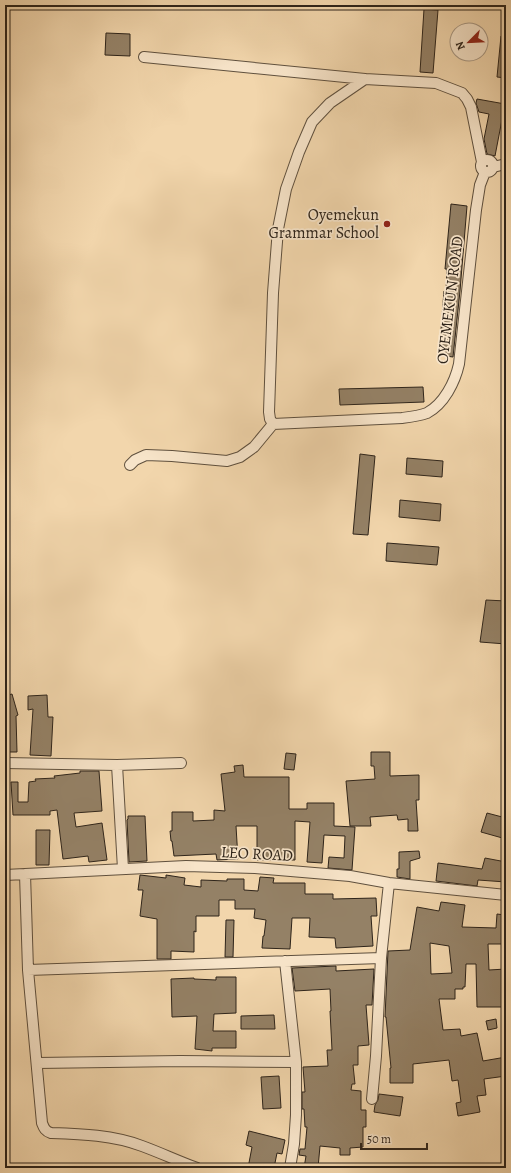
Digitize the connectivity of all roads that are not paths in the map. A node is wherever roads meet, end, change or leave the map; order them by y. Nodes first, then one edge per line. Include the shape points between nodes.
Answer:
1 (144, 57) dead end
2 (365, 80) junction
3 (506, 164) edge
4 (487, 167) junction
5 (273, 424) junction
6 (130, 465) dead end
7 (5, 763) edge
8 (181, 763) dead end
9 (117, 764) junction
10 (123, 869) junction
11 (25, 874) junction
12 (5, 875) edge
13 (389, 883) junction
14 (506, 895) edge
15 (381, 958) junction
16 (285, 961) junction
17 (28, 970) junction
18 (296, 1062) junction
19 (36, 1064) junction
20 (372, 1100) dead end
21 (197, 1168) edge
22 (290, 1168) edge

1 - 2 street
2 - 4 street via 436,83 462,93 471,107
2 - 5 street via 330,103 312,122 286,189 278,229 274,293 269,412
3 - 4 street
4 - 5 street, OYEMEKUN ROAD via 480,185 476,210 459,364 454,382 438,404 427,412 402,418
5 - 6 street via 254,447 240,457 228,461 146,455
7 - 9 street
8 - 9 street
9 - 10 street
10 - 11 street, LEO ROAD
10 - 13 street, LEO ROAD via 186,866 255,868 350,876
11 - 12 street, LEO ROAD
11 - 17 street
13 - 14 street, LEO ROAD
13 - 15 street
15 - 16 street
15 - 20 street
16 - 17 street
16 - 18 street
17 - 19 street
18 - 19 street
18 - 22 street via 296,1115
19 - 21 street via 42,1122 47,1132 86,1134 114,1139 141,1146

